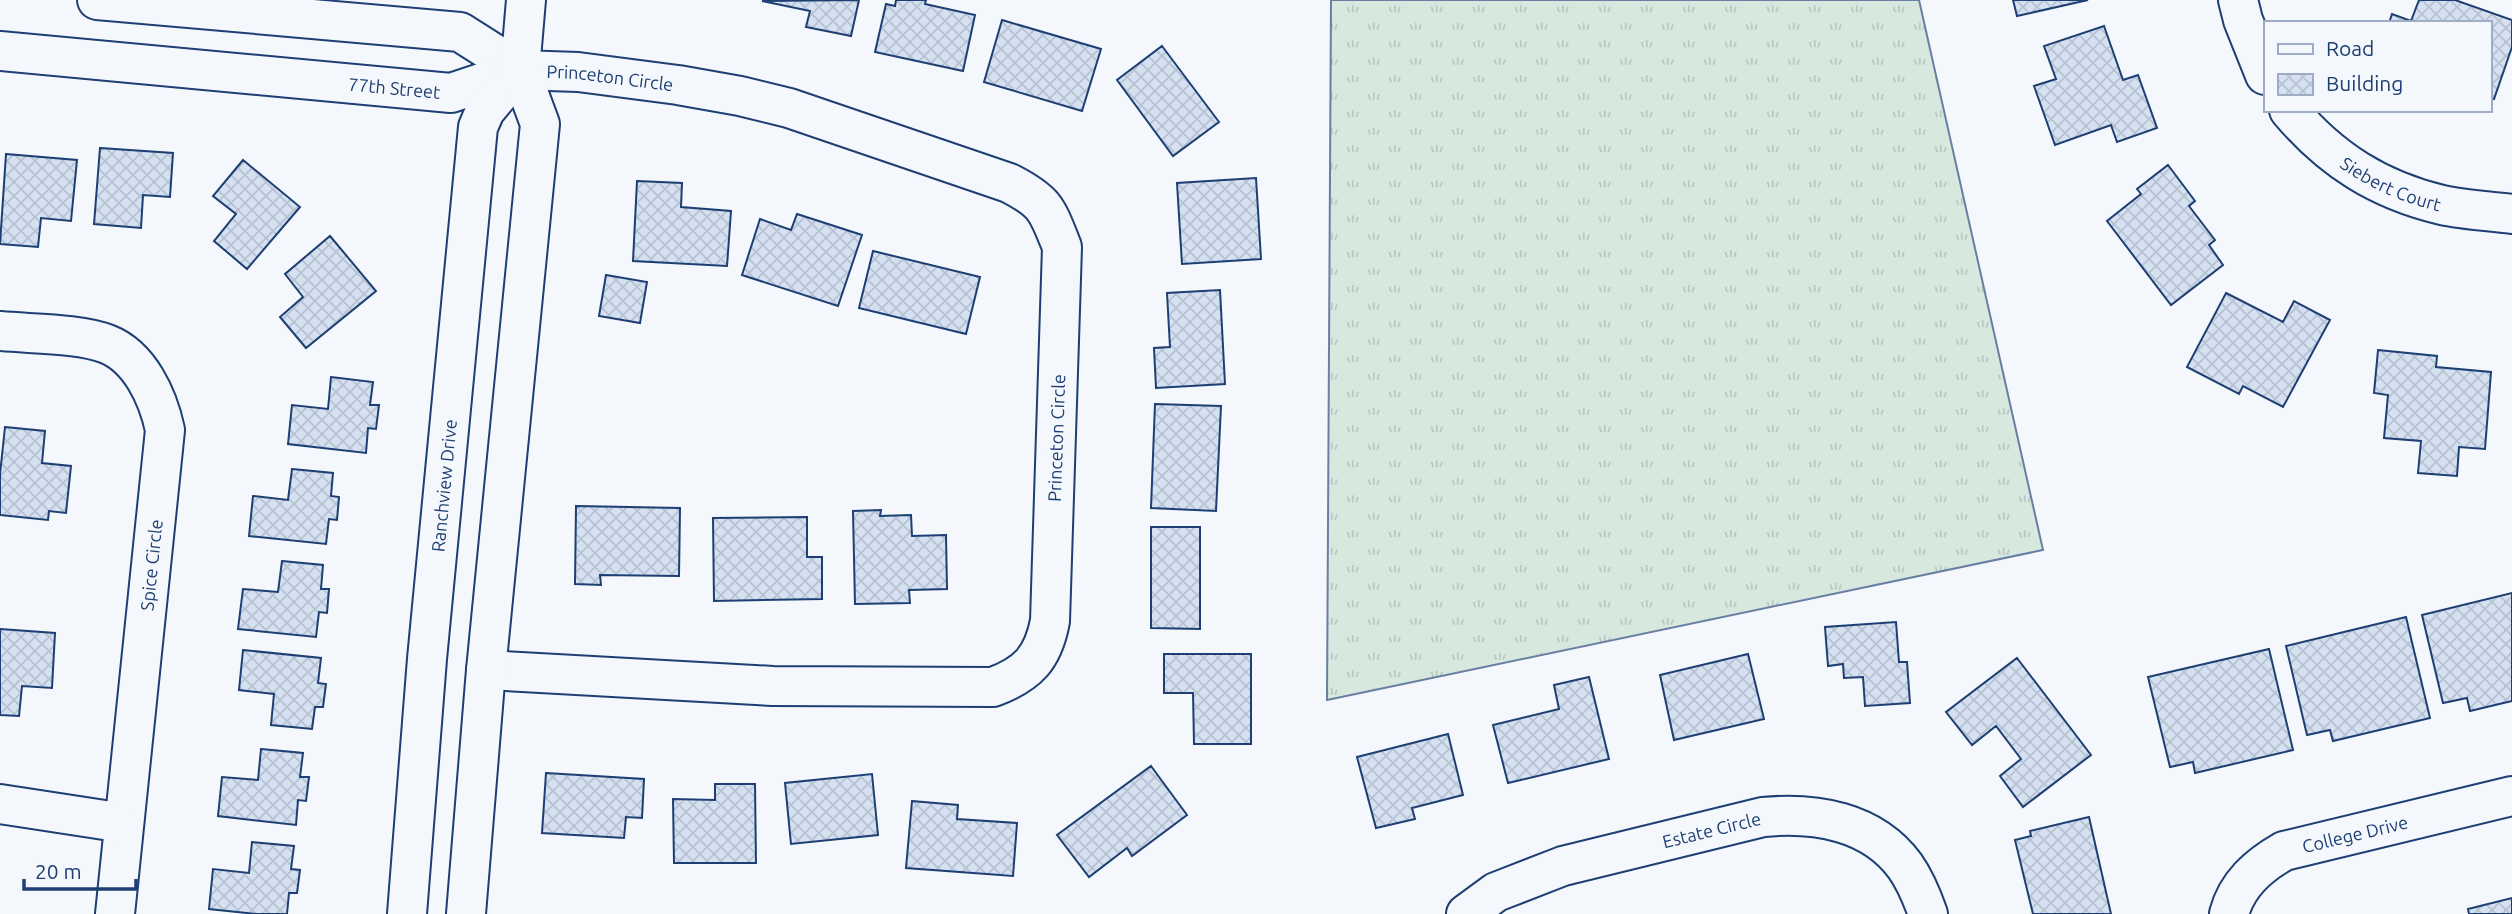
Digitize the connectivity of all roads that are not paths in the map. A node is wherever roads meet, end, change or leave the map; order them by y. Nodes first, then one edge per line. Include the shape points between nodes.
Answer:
1 (97, 0) edge
2 (526, 0) edge
3 (2238, 0) edge
4 (0, 51) edge
5 (520, 70) junction
6 (2264, 72) edge
7 (2291, 112) edge
8 (2512, 214) edge
9 (0, 331) edge
10 (486, 670) junction
11 (2512, 796) edge
12 (0, 804) edge
13 (124, 823) junction
14 (115, 914) edge
15 (407, 914) edge
16 (467, 914) edge
17 (1465, 914) edge
18 (1928, 914) edge
19 (2229, 914) edge

1 - 5 street via 460,32
2 - 5 street
3 - 6 street
4 - 5 street, 77th Street via 451,93
5 - 10 street via 540,124
5 - 10 street, Princeton Circle via 578,72 740,96 789,108 1033,195 1048,211 1062,247 1050,621 1047,638 1031,666 993,687 773,686
5 - 15 street, Ranchview Drive via 485,111 478,127
7 - 8 street, Siebert Court via 2345,164 2390,189 2444,205
9 - 13 street, Spice Circle via 106,344 123,353 145,378 161,410 164,430
10 - 16 street
11 - 19 street, College Drive via 2284,851 2245,881
12 - 13 street
13 - 14 street, Spice Circle
17 - 18 street, Estate Circle via 1496,892 1563,866 1788,814 1836,820 1867,833 1906,867

